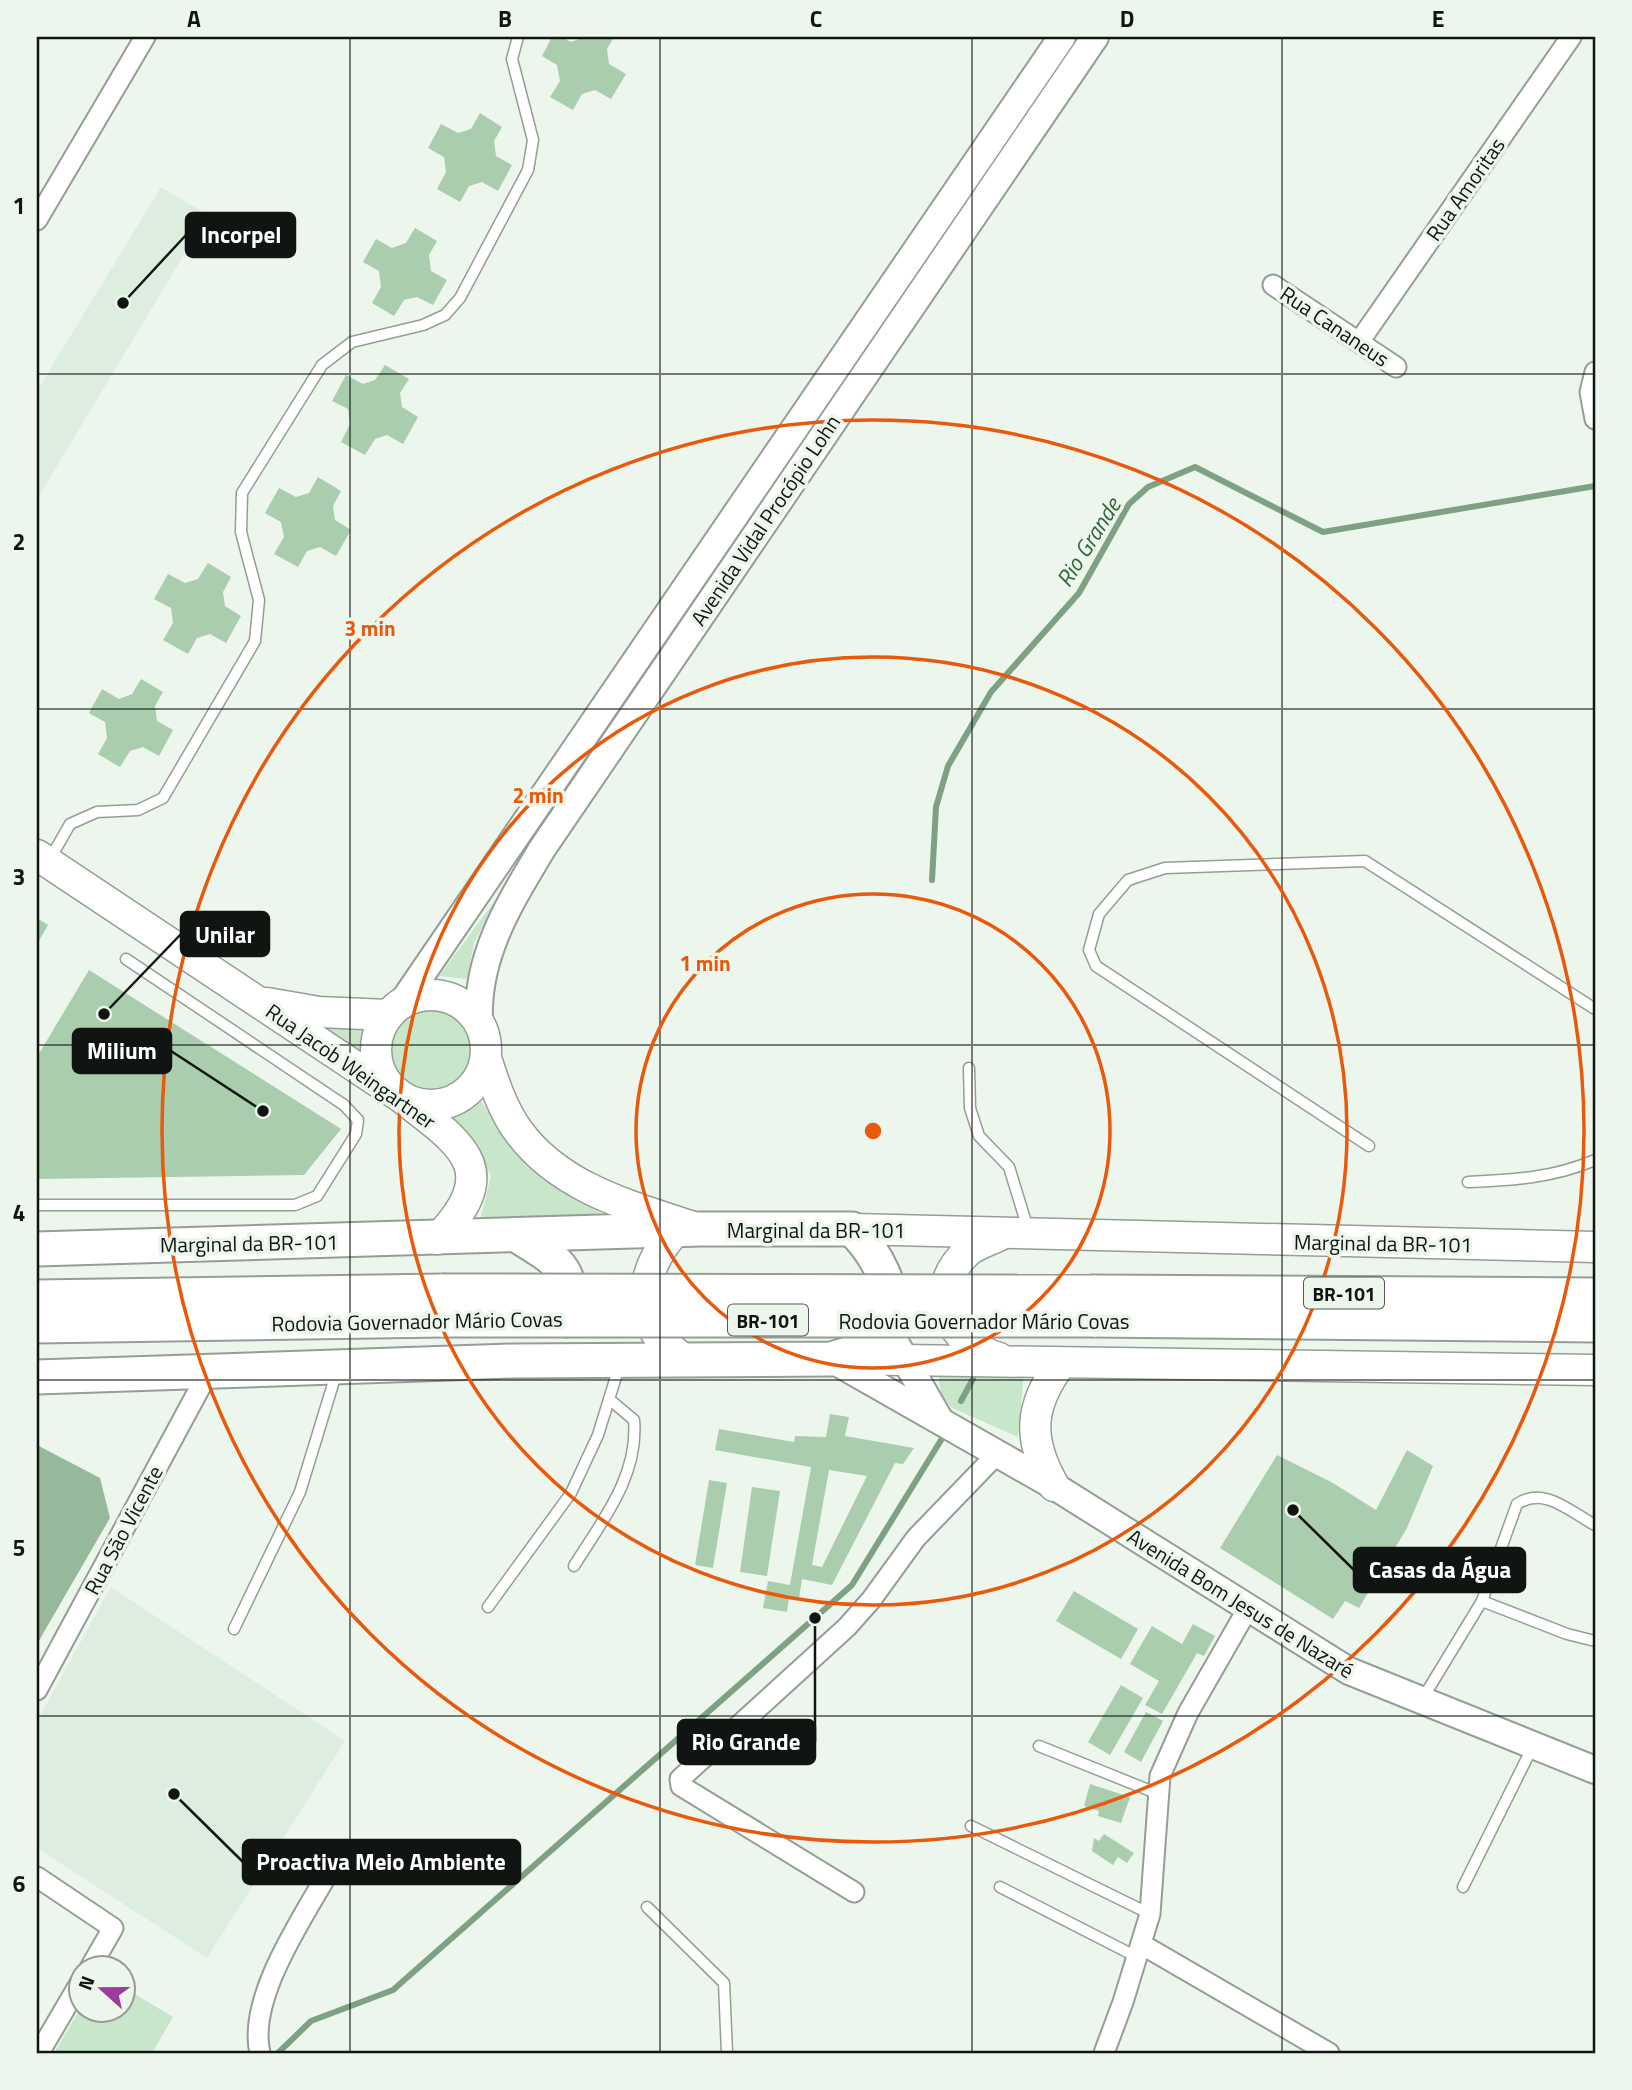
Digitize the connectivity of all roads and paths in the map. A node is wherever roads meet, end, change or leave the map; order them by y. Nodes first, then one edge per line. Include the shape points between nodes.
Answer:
1 (145, 37) edge
2 (519, 37) edge
3 (1062, 37) edge
4 (1095, 37) edge
5 (1571, 37) edge
6 (992, 141) junction
7 (1014, 157) junction
8 (37, 219) edge
9 (1273, 285) dead end
10 (1359, 342) junction
11 (1396, 368) dead end
12 (1595, 372) edge
13 (1595, 419) edge
14 (42, 859) edge
15 (126, 959) dead end
16 (255, 1000) junction
17 (395, 1009) junction
18 (1595, 1009) edge
19 (480, 1022) junction
20 (486, 1058) junction
21 (970, 1068) dead end
22 (401, 1097) junction
23 (1369, 1146) dead end
24 (1595, 1160) edge
25 (1468, 1182) dead end
26 (37, 1205) edge
27 (852, 1229) junction
28 (688, 1230) junction
29 (1017, 1233) junction
30 (518, 1236) junction
31 (437, 1239) junction
32 (1595, 1247) edge
33 (37, 1249) edge
34 (1595, 1295) edge
35 (37, 1297) edge
36 (443, 1306) junction
37 (1093, 1306) junction
38 (1424, 1324) junction
39 (1595, 1325) edge
40 (37, 1326) edge
41 (887, 1328) junction
42 (1595, 1344) edge
43 (831, 1359) junction
44 (621, 1360) junction
45 (684, 1360) junction
46 (513, 1361) junction
47 (907, 1361) junction
48 (1015, 1362) junction
49 (1062, 1363) junction
50 (338, 1367) junction
51 (1595, 1370) edge
52 (209, 1371) junction
53 (37, 1377) edge
54 (609, 1399) junction
55 (940, 1421) junction
56 (998, 1453) junction
57 (1054, 1486) junction
58 (1595, 1525) edge
59 (574, 1566) dead end
60 (1482, 1601) junction
61 (488, 1607) dead end
62 (1247, 1610) junction
63 (234, 1629) dead end
64 (1595, 1640) edge
65 (37, 1690) edge
66 (1421, 1701) junction
67 (1534, 1745) junction
68 (1039, 1746) dead end
69 (1595, 1770) edge
70 (1156, 1793) junction
71 (971, 1826) dead end
72 (328, 1873) dead end
73 (37, 1877) edge
74 (1000, 1887) dead end
75 (1463, 1887) dead end
76 (854, 1892) dead end
77 (647, 1908) dead end
78 (1150, 1914) junction
79 (1139, 1950) junction
80 (98, 1954) edge
81 (66, 2007) edge
82 (39, 2053) edge
83 (260, 2053) edge
84 (727, 2053) edge
85 (1104, 2053) edge
86 (1329, 2053) edge

1 - 8 street
2 - 14 lane via 512,59 533,140 528,170 460,298 445,315 352,342 322,365 242,493 241,532 260,600 255,640 163,798 138,810 97,812 70,824
3 - 6 street, Avenida Vidal Procópio Lohn
4 - 7 street, Avenida Vidal Procópio Lohn
5 - 10 street, Rua Amoritas
6 - 7 street
6 - 17 street, Avenida Vidal Procópio Lohn
7 - 19 street, Avenida Vidal Procópio Lohn via 542,849 509,904 485,957 478,998
9 - 10 street, Rua Cananeus
10 - 11 street, Rua Cananeus
12 - 13 street via 1590,392
14 - 16 main road, Rua Jacob Weingartner
15 - 26 lane via 344,1105 358,1120 356,1134 317,1196 295,1205
16 - 17 main road, Rua Jacob Weingartner via 319,1012
16 - 22 main road, Rua Jacob Weingartner
17 - 19 main road via 418,996 444,996 468,1008
17 - 22 main road via 379,1031 375,1049 378,1068
18 - 23 lane via 1365,861 1165,867 1128,880 1099,914 1089,950 1096,966
19 - 20 main road
20 - 22 main road via 469,1090 454,1101 418,1104
20 - 28 main road via 504,1107 518,1132 541,1157 612,1200
21 - 29 lane via 970,1108 979,1136 1009,1167
22 - 31 main road, Rua Jacob Weingartner via 450,1135 469,1163 469,1197 461,1214
24 - 25 lane via 1534,1179
27 - 28 highway, Marginal da BR-101
27 - 29 main road, Marginal da BR-101
27 - 41 highway via 864,1240 888,1290
28 - 30 highway, Marginal da BR-101
28 - 45 main road via 663,1244 647,1280 654,1329
29 - 32 main road, Marginal da BR-101
29 - 48 main road via 969,1251 953,1270 946,1299 950,1323 968,1344
30 - 31 highway, Marginal da BR-101
30 - 46 highway via 556,1259 567,1273 570,1300 565,1325 548,1344
31 - 33 highway, Marginal da BR-101
34 - 37 highway, Rodovia Governador Mário Covas / BR-101
35 - 36 highway, Rodovia Governador Mário Covas / BR-101
36 - 37 highway, Rodovia Governador Mário Covas / BR-101, bridge
36 - 40 highway, Rodovia Governador Mário Covas / BR-101
37 - 38 highway, Rodovia Governador Mário Covas / BR-101
38 - 39 highway, Rodovia Governador Mário Covas / BR-101
38 - 42 highway
41 - 43 highway via 869,1344
41 - 47 street
43 - 45 highway
43 - 47 main road
43 - 55 street, Avenida Bom Jesus de Nazaré
44 - 45 highway
44 - 46 highway
44 - 54 lane
46 - 50 highway
47 - 48 main road
47 - 55 street
48 - 49 main road
49 - 51 main road
49 - 57 main road via 1045,1385 1036,1410 1034,1437
50 - 52 highway
50 - 63 lane via 300,1492
52 - 53 highway
52 - 65 street, Rua São Vicente
54 - 59 lane via 634,1420 636,1442 622,1489
54 - 61 lane via 571,1493
55 - 56 street, Avenida Bom Jesus de Nazaré
56 - 57 street, Avenida Bom Jesus de Nazaré
56 - 76 street via 916,1538 847,1627 680,1779 681,1786
57 - 62 street, Avenida Bom Jesus de Nazaré
58 - 60 lane via 1541,1495 1527,1497 1517,1504
60 - 64 lane
60 - 66 lane
62 - 66 street, Avenida Bom Jesus de Nazaré via 1349,1671
62 - 70 street via 1188,1713
66 - 67 street, Avenida Bom Jesus de Nazaré
67 - 69 street, Avenida Bom Jesus de Nazaré
67 - 75 lane
68 - 70 lane
70 - 78 street
71 - 78 lane
72 - 83 street via 272,1980 259,2025
73 - 80 street via 113,1928
74 - 79 lane
77 - 84 lane via 724,1983
78 - 79 street
79 - 85 street
79 - 86 street
81 - 82 street

